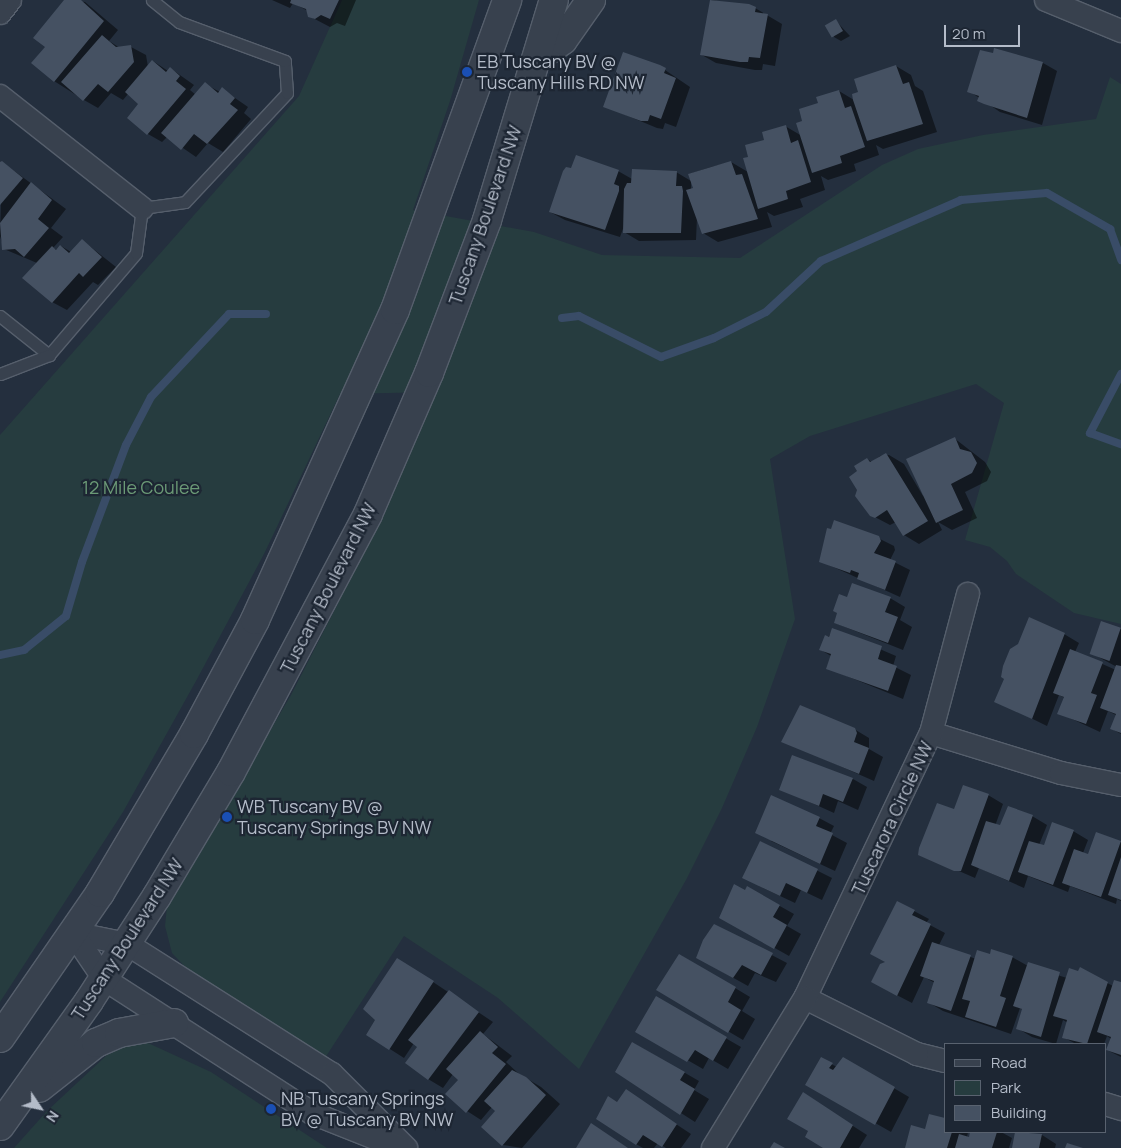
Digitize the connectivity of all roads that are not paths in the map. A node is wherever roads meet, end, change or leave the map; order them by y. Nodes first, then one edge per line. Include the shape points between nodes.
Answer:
1 (10, 0) edge
2 (152, 0) edge
3 (507, 0) edge
4 (554, 0) edge
5 (591, 0) edge
6 (1046, 0) edge
7 (0, 13) edge
8 (1121, 31) edge
9 (539, 57) junction
10 (0, 96) edge
11 (142, 208) junction
12 (0, 316) edge
13 (49, 355) junction
14 (0, 374) edge
15 (968, 594) dead end
16 (932, 733) junction
17 (1121, 784) edge
18 (73, 933) junction
19 (127, 944) junction
20 (104, 979) junction
21 (805, 998) junction
22 (174, 1023) junction
23 (0, 1038) edge
24 (944, 1061) edge
25 (1106, 1104) edge
26 (1121, 1109) edge
27 (7, 1117) edge
28 (400, 1148) edge
29 (406, 1148) edge
30 (714, 1148) edge

1 - 7 street
2 - 11 lane via 179,22 285,61 287,93 185,202
3 - 18 street via 395,310 255,620 194,734
4 - 9 street, Tuscany Boulevard NW
5 - 9 street via 563,40
6 - 8 street
9 - 19 street, Tuscany Boulevard NW via 480,238 429,373 368,514 231,772
10 - 11 street
11 - 13 lane via 136,253
12 - 13 lane
13 - 14 lane
15 - 16 street
16 - 17 street, Tuscarora Circle NW via 1061,772
16 - 21 street, Tuscarora Circle NW
18 - 19 street
18 - 20 street
18 - 23 street
19 - 20 street, Tuscany Boulevard NW
19 - 29 street via 332,1074
20 - 22 street
20 - 27 street, Tuscany Boulevard NW
21 - 24 street via 917,1054
21 - 30 street, Tuscarora Circle NW
22 - 27 street via 119,1033 96,1043
22 - 28 street via 312,1113
25 - 26 street

